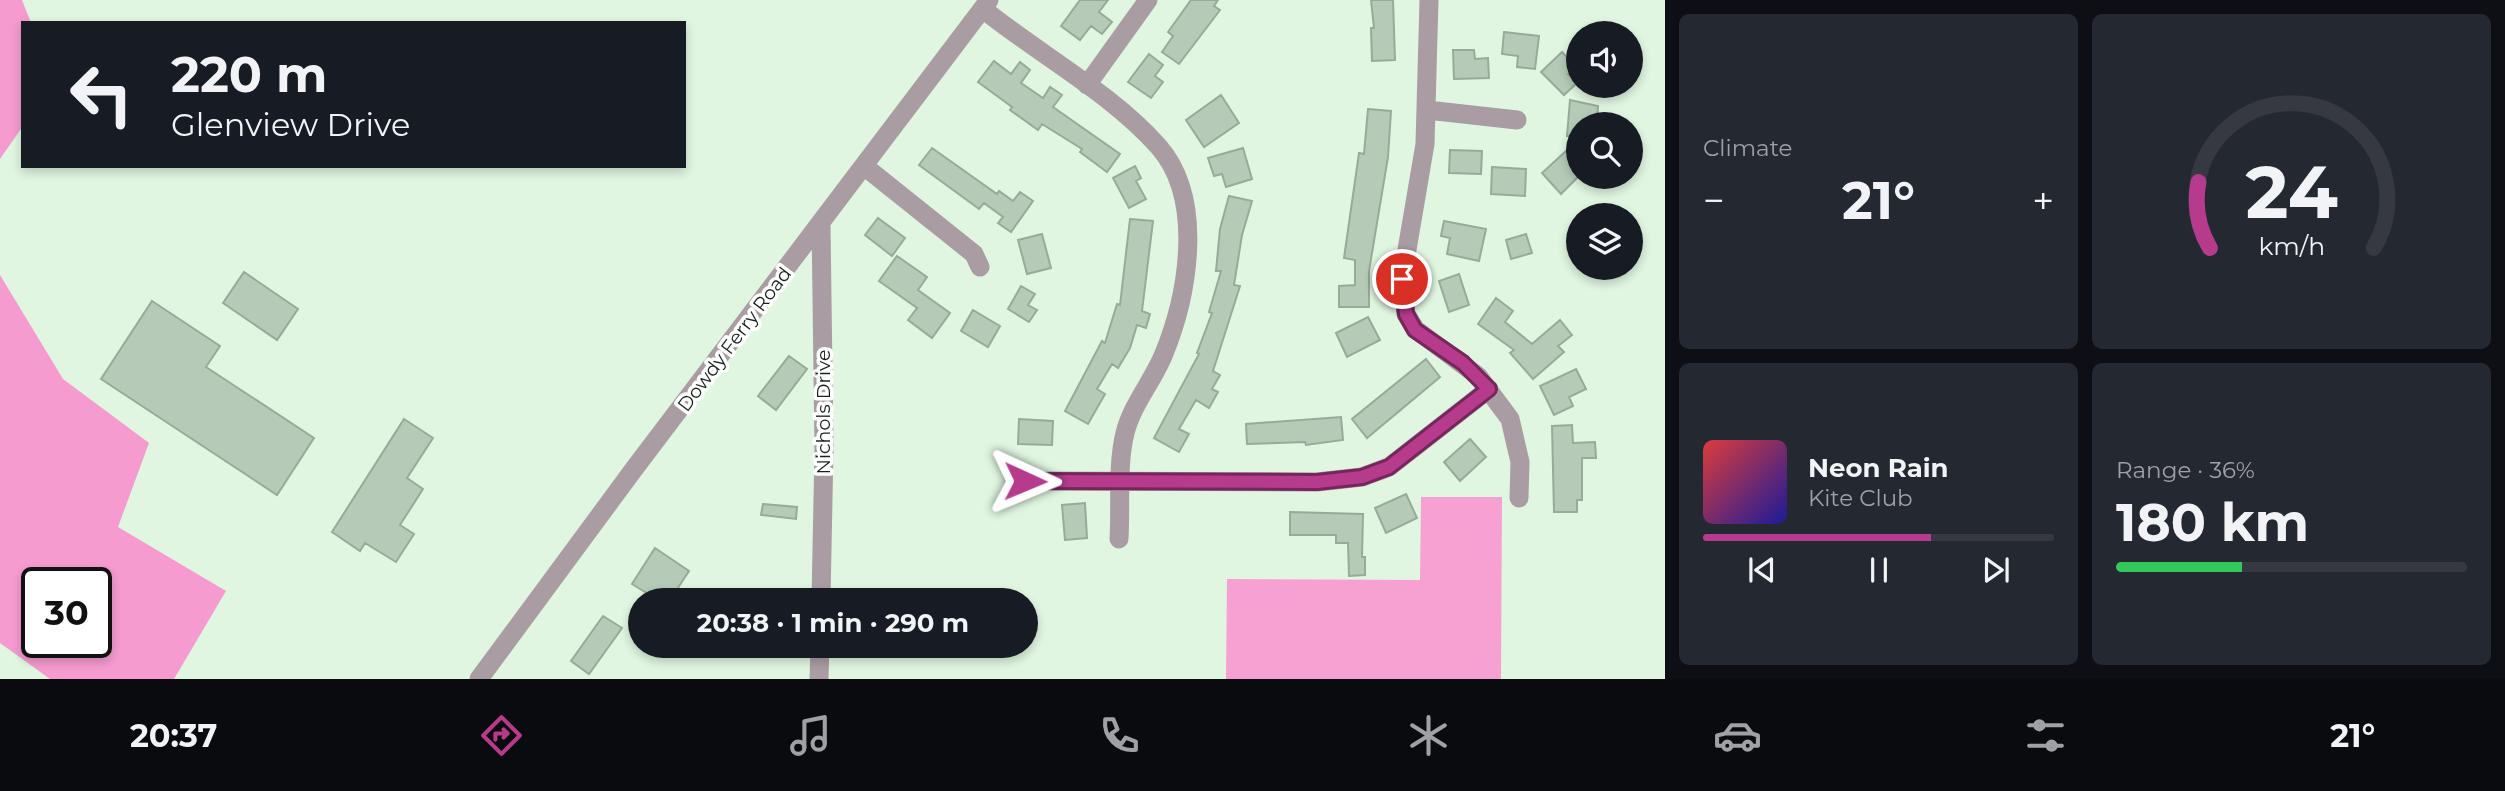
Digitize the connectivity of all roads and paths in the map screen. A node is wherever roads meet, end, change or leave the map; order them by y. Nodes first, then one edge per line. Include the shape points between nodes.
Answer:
1 (1148, 0) edge
2 (1429, 0) edge
3 (986, 5) edge
4 (1087, 85) junction
5 (1427, 110) junction
6 (1517, 120) dead end
7 (864, 166) junction
8 (821, 224) junction
9 (979, 267) dead end
10 (1489, 389) junction
11 (1025, 481) dead end
12 (1122, 483) junction
13 (1519, 498) dead end
14 (1119, 539) dead end
15 (821, 588) edge
16 (820, 658) edge
17 (479, 679) edge
18 (819, 679) edge

1 - 4 street
2 - 5 street
3 - 4 street
3 - 7 street, Dowdy Ferry Road
4 - 12 street via 1122,111 1160,149 1180,182 1185,202 1187,232 1178,306 1162,358 1125,432
5 - 6 street
5 - 10 street via 1402,279 1406,314 1415,330 1463,363
7 - 8 street, Dowdy Ferry Road
7 - 9 street via 974,254
8 - 15 street, Nichols Drive
8 - 17 street, Dowdy Ferry Road
10 - 12 street via 1399,460 1362,477 1317,482
10 - 13 street via 1510,419 1516,437
11 - 12 street
12 - 14 street
16 - 18 street

